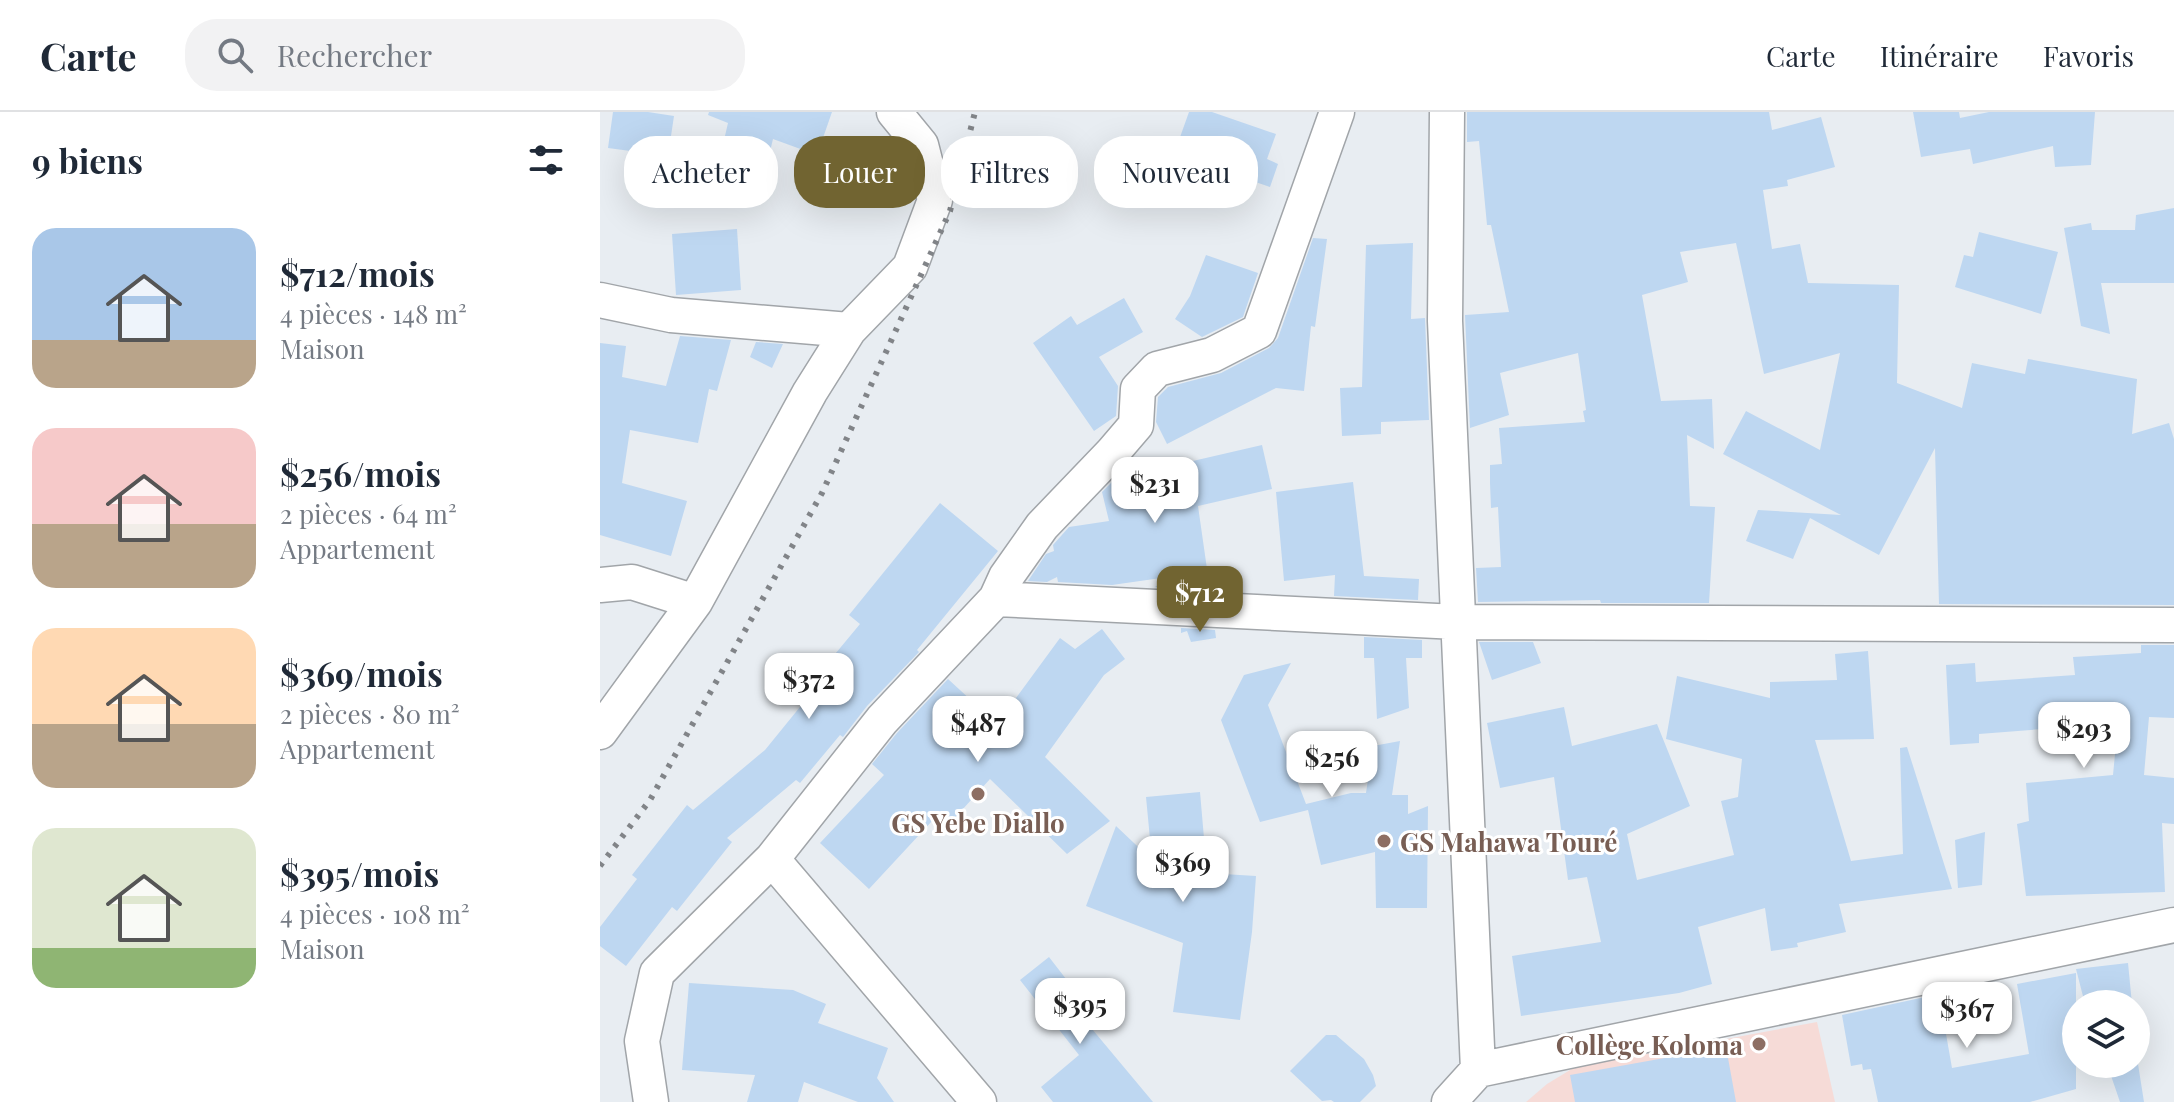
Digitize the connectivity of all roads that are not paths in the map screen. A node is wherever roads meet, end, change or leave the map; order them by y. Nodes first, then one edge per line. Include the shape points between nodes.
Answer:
1 (894, 112) edge
2 (1337, 112) edge
3 (1447, 112) edge
4 (600, 300) edge
5 (849, 330) junction
6 (600, 585) edge
7 (996, 599) junction
8 (695, 602) junction
9 (1457, 622) junction
10 (2174, 625) edge
11 (600, 732) edge
12 (772, 859) junction
13 (2174, 925) edge
14 (1478, 1070) junction
15 (651, 1102) edge
16 (979, 1102) edge
17 (1449, 1102) edge

1 - 5 street via 921,145 935,200 910,267
2 - 7 street via 1259,331 1212,355 1157,369 1138,389 1136,425 1042,526
3 - 9 street via 1445,321
4 - 5 street via 671,315
5 - 8 street
6 - 8 street via 632,582
7 - 9 street
7 - 12 street via 882,720
8 - 11 street
9 - 10 street
9 - 14 street
12 - 15 street via 657,973 642,1041
12 - 16 street
13 - 14 street
14 - 17 street

